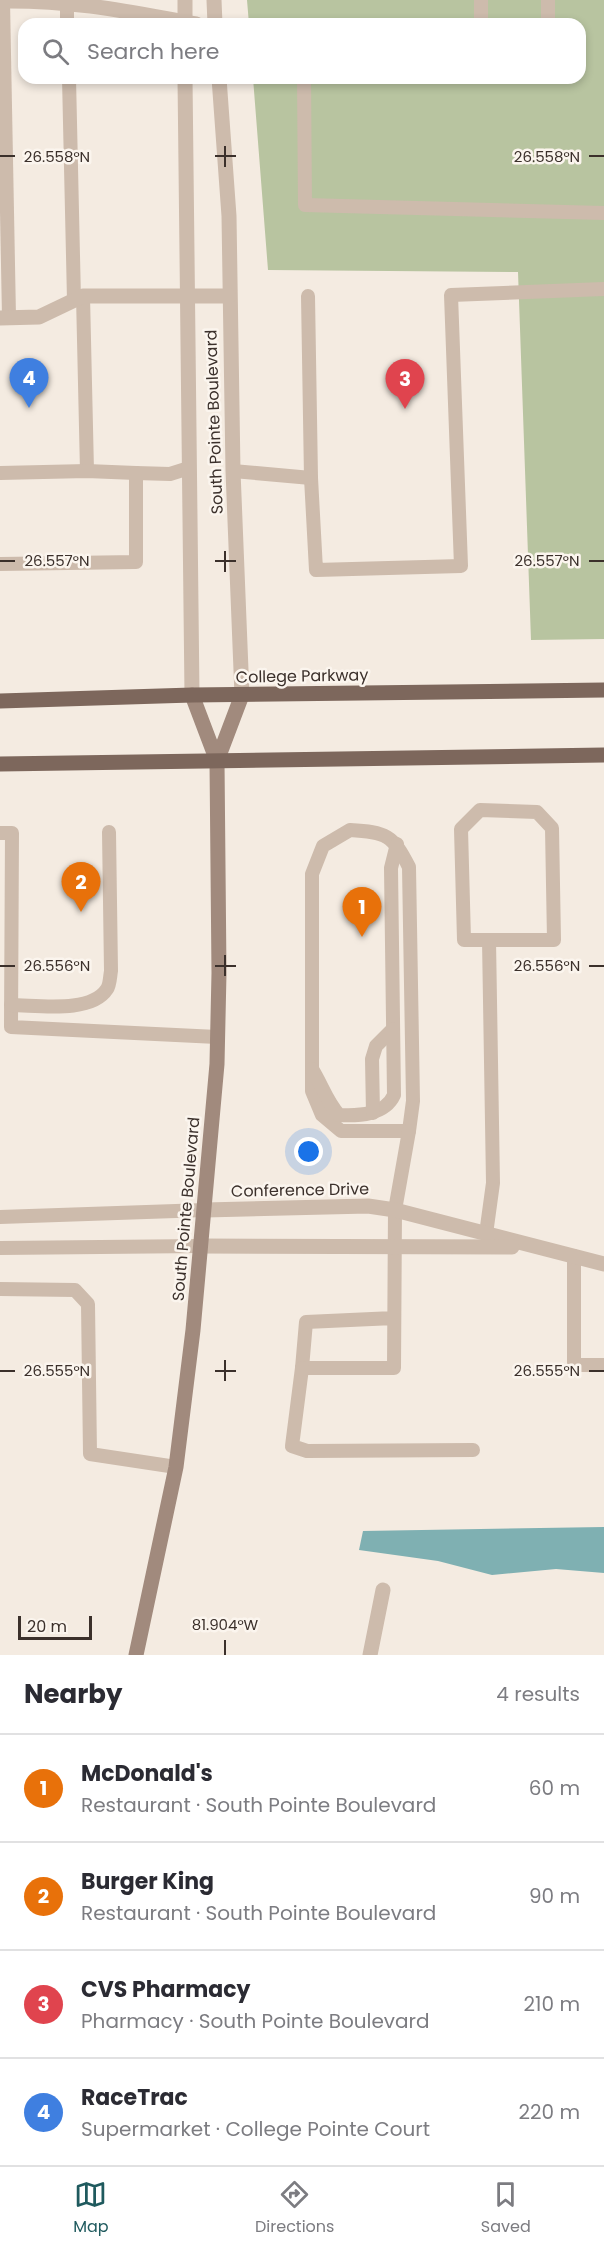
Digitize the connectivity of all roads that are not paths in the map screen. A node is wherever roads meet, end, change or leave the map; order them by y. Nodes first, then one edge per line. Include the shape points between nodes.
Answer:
1 (185, 0) edge
2 (214, 0) edge
3 (481, 0) edge
4 (548, 0) edge
5 (2, 1) edge
6 (67, 1) edge
7 (67, 18) edge
8 (160, 18) edge
9 (187, 18) edge
10 (215, 18) edge
11 (481, 18) edge
12 (548, 18) edge
13 (69, 84) edge
14 (185, 84) edge
15 (219, 84) edge
16 (304, 84) edge
17 (604, 213) edge
18 (604, 289) edge
19 (186, 296) junction
20 (229, 296) junction
21 (308, 296) dead end
22 (79, 298) junction
23 (5, 318) edge
24 (189, 468) junction
25 (87, 471) junction
26 (233, 471) junction
27 (0, 473) edge
28 (136, 473) junction
29 (311, 478) junction
30 (0, 564) edge
31 (604, 690) edge
32 (242, 695) junction
33 (192, 696) junction
34 (0, 701) edge
35 (604, 755) edge
36 (217, 761) junction
37 (0, 764) edge
38 (109, 832) dead end
39 (0, 833) edge
40 (397, 844) junction
41 (489, 940) junction
42 (11, 1005) junction
43 (393, 1029) junction
44 (217, 1037) junction
45 (312, 1070) junction
46 (373, 1113) junction
47 (409, 1131) junction
48 (205, 1209) junction
49 (395, 1210) junction
50 (0, 1217) edge
51 (486, 1234) junction
52 (201, 1246) junction
53 (393, 1246) junction
54 (536, 1247) junction
55 (0, 1248) edge
56 (574, 1256) junction
57 (604, 1264) edge
58 (0, 1289) edge
59 (394, 1318) junction
60 (604, 1365) edge
61 (302, 1368) junction
62 (473, 1450) dead end
63 (176, 1467) junction
64 (383, 1590) dead end
65 (136, 1655) edge
66 (370, 1655) edge

1 - 9 street
2 - 10 street
3 - 11 lane
4 - 12 lane
5 - 6 street
5 - 23 lane
6 - 7 lane
6 - 8 street
13 - 22 lane
14 - 19 street, South Pointe Boulevard
15 - 20 street, South Pointe Boulevard via 230,216
16 - 17 lane via 305,205
18 - 29 lane via 451,295 461,566 316,570
19 - 20 street
19 - 22 street
19 - 24 street, South Pointe Boulevard
20 - 26 street, South Pointe Boulevard
21 - 29 lane
22 - 23 street via 39,317
22 - 25 lane
24 - 28 lane via 170,474
24 - 33 street, South Pointe Boulevard
25 - 27 lane
25 - 28 lane
26 - 29 lane
26 - 32 street, South Pointe Boulevard
28 - 30 lane via 136,561
31 - 32 main road, College Parkway
32 - 33 main road, College Parkway
32 - 36 street, South Pointe Boulevard
33 - 34 main road, College Parkway
33 - 36 street, South Pointe Boulevard
35 - 36 main road
36 - 37 main road
36 - 44 street, South Pointe Boulevard
38 - 42 lane via 108,988 96,1001 81,1006
39 - 42 lane via 12,833
40 - 43 lane via 391,867
40 - 45 lane via 376,831 350,830 323,846 312,874
40 - 47 lane via 409,867
41 - 41 lane via 555,940 552,828 537,812 480,810 461,829 464,940
41 - 51 lane via 493,1183
42 - 44 lane via 11,1027
43 - 46 lane via 376,1046 372,1059
43 - 46 lane via 394,1095 390,1103
44 - 48 street, South Pointe Boulevard
45 - 46 lane via 339,1115
45 - 47 lane via 312,1090 322,1115 341,1131
47 - 49 lane
48 - 49 street, Conference Drive via 368,1206
48 - 50 lane
48 - 52 street, South Pointe Boulevard
49 - 51 street, Conference Drive
49 - 53 lane
51 - 54 street, Conference Drive
52 - 53 street, Conference Drive
52 - 55 lane
52 - 63 street, South Pointe Boulevard
53 - 54 street, Conference Drive
53 - 59 lane
54 - 56 street, Conference Drive
56 - 57 street, Conference Drive
56 - 60 lane via 574,1365
58 - 63 lane via 75,1290 88,1304 90,1454
59 - 61 lane via 306,1322
59 - 61 lane via 394,1368
61 - 62 lane via 292,1446 307,1451
63 - 65 street, South Pointe Boulevard
64 - 66 street

